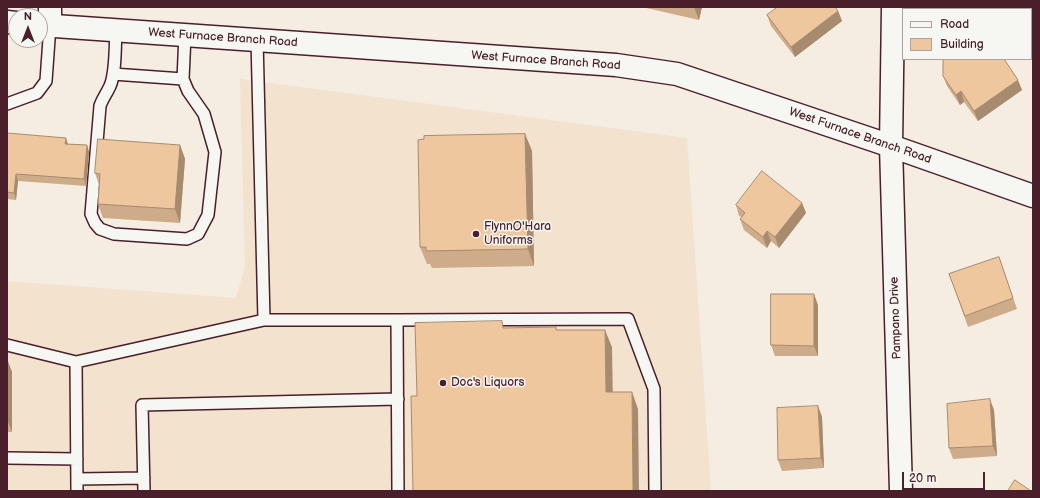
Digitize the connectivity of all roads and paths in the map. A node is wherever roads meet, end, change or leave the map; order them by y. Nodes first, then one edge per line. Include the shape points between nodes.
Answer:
1 (893, 7) edge
2 (48, 19) edge
3 (116, 30) junction
4 (185, 35) junction
5 (257, 40) junction
6 (47, 48) edge
7 (113, 74) junction
8 (183, 79) junction
9 (7, 104) edge
10 (891, 146) junction
11 (1033, 196) edge
12 (264, 320) junction
13 (397, 320) junction
14 (7, 345) edge
15 (76, 362) junction
16 (398, 399) junction
17 (7, 458) edge
18 (77, 459) junction
19 (144, 478) junction
20 (77, 479) junction
21 (77, 491) edge
22 (144, 491) edge
23 (398, 491) edge
24 (655, 491) edge
25 (901, 491) edge

1 - 10 main road, Pampano Drive
2 - 3 main road, West Furnace Branch Road
3 - 4 main road, West Furnace Branch Road
3 - 7 lane
4 - 5 main road, West Furnace Branch Road
4 - 8 lane
5 - 10 main road, West Furnace Branch Road via 616,65 677,74
5 - 12 lane
6 - 9 lane via 46,81 37,93
7 - 8 lane
7 - 8 lane via 100,106 91,214 95,223 100,229 114,234 187,239 198,234 208,215 214,152 204,114
10 - 11 main road, West Furnace Branch Road
10 - 25 main road, Pampano Drive
12 - 13 lane
12 - 15 lane
13 - 16 lane
13 - 24 lane via 628,319 654,389
14 - 15 lane
15 - 18 lane
16 - 19 lane via 142,405
16 - 23 lane
17 - 18 lane
18 - 20 lane
19 - 20 lane
19 - 22 lane
20 - 21 lane

